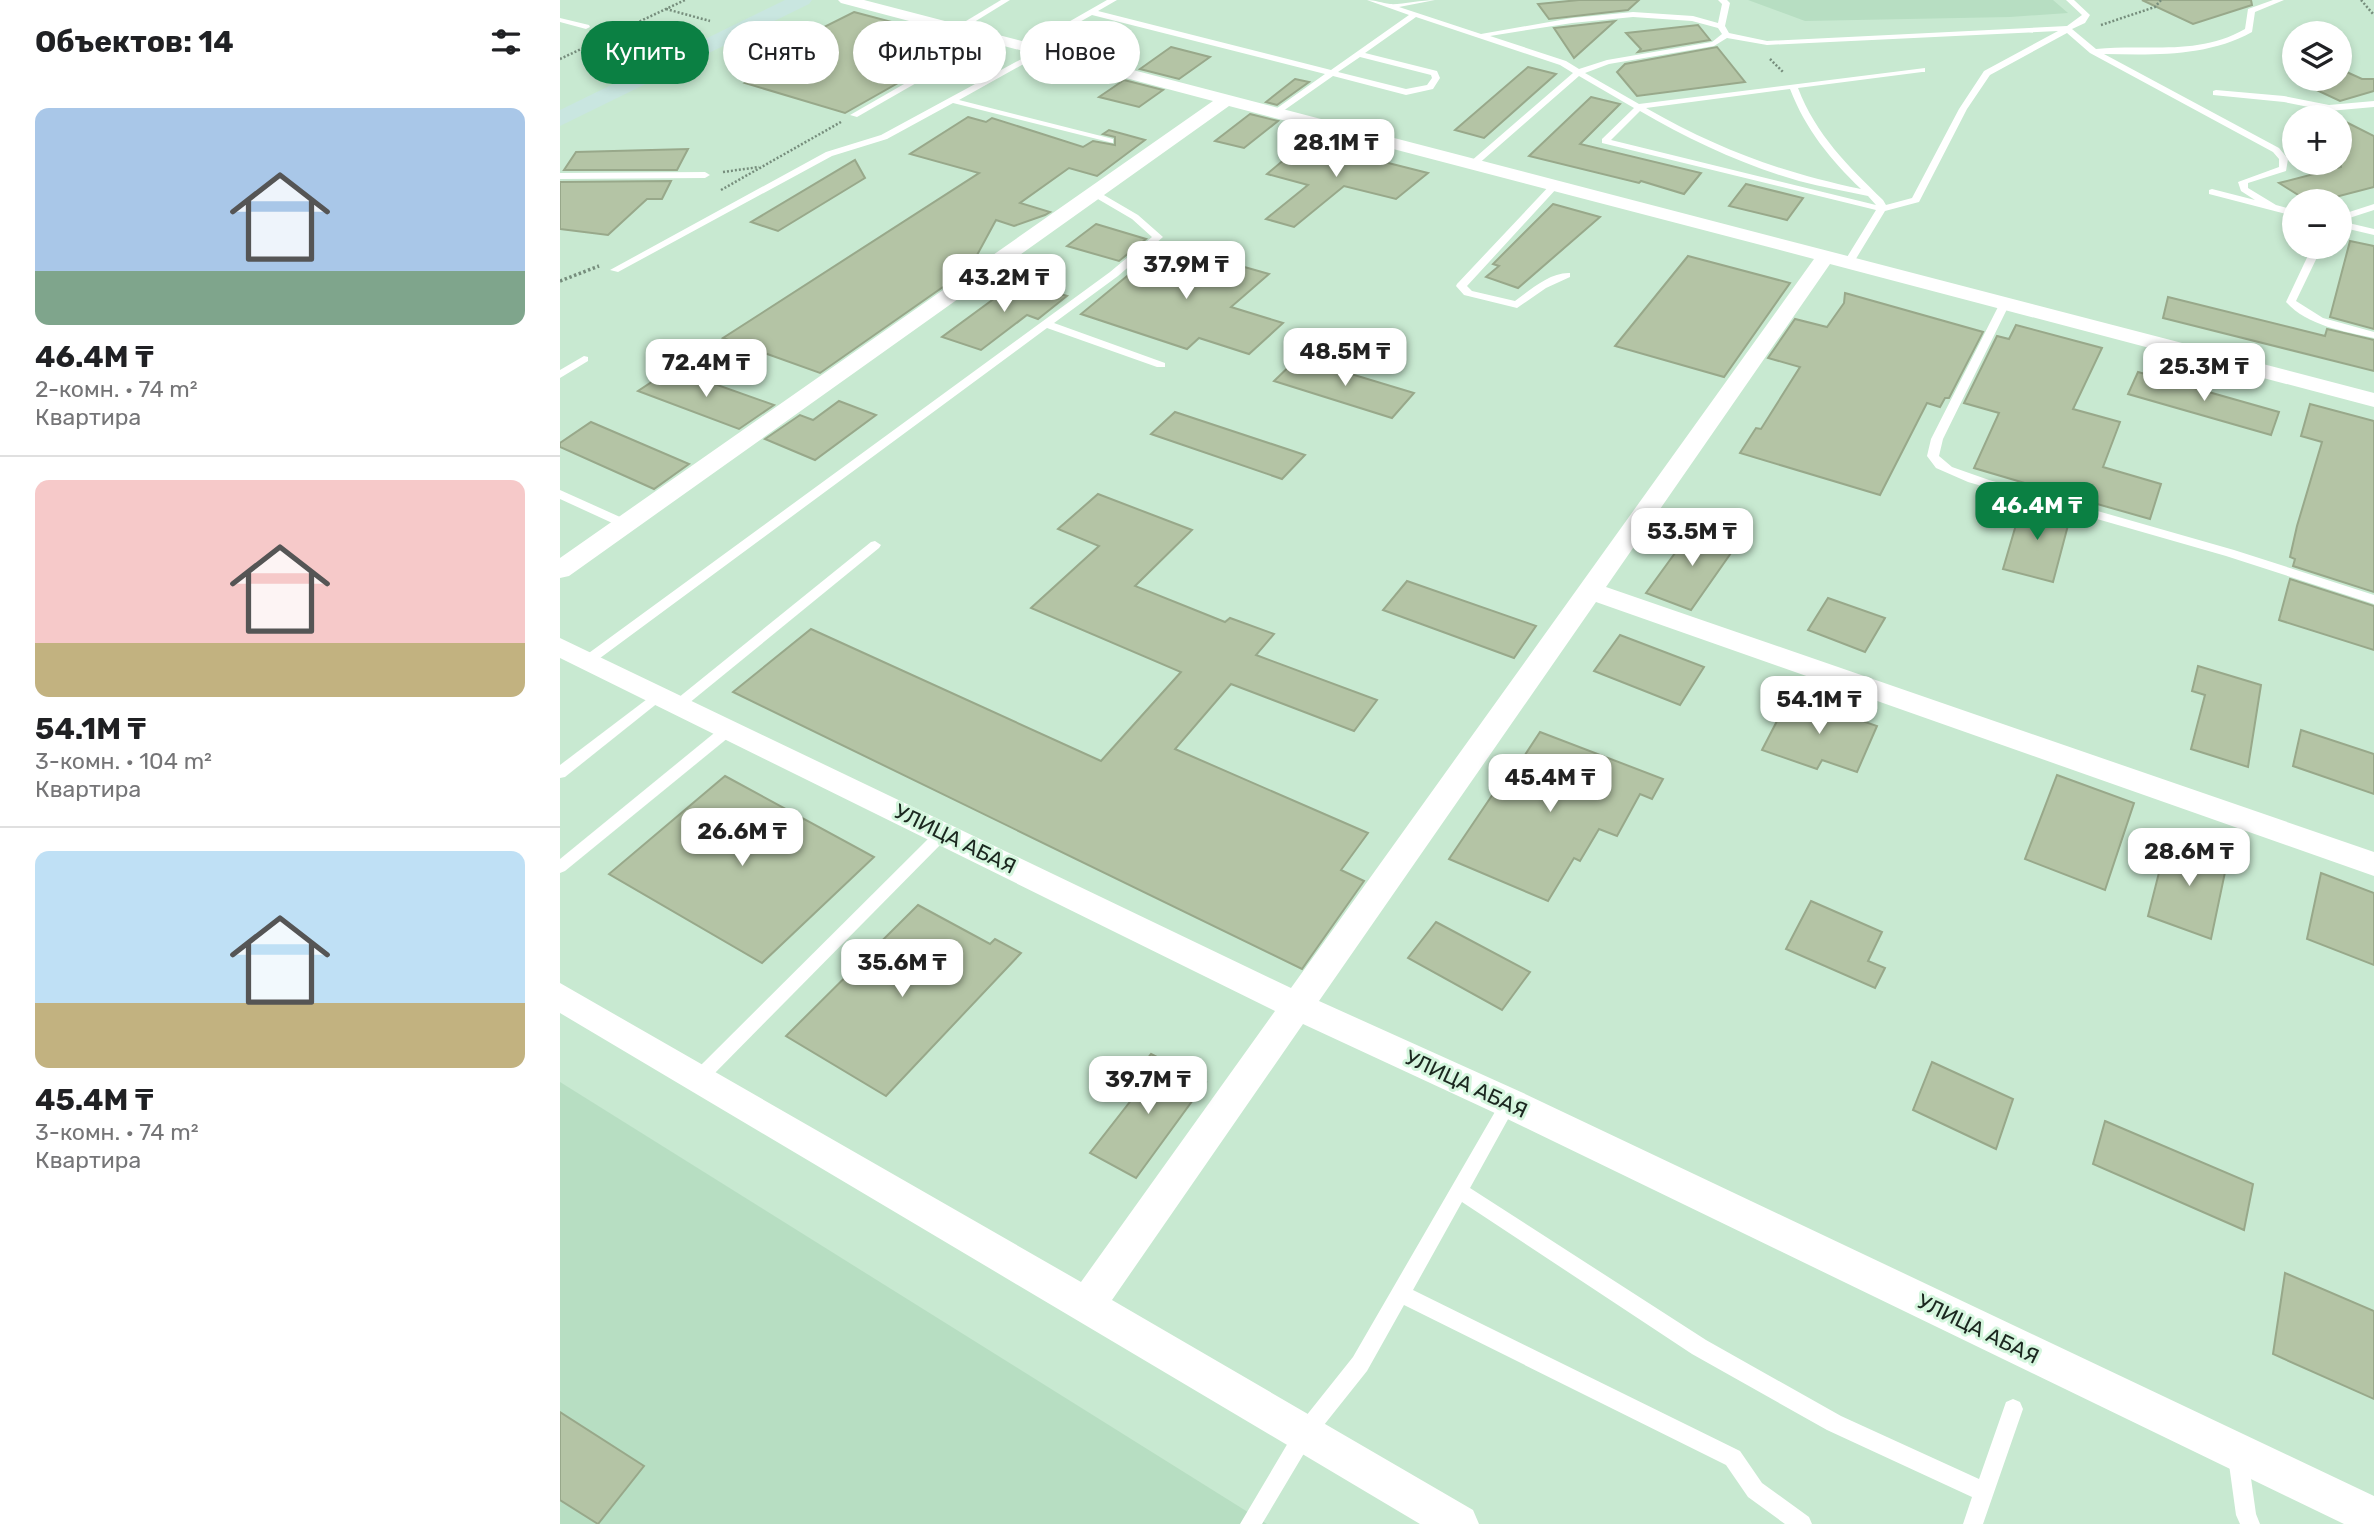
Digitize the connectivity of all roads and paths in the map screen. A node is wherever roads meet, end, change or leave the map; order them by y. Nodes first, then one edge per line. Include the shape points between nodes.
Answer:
1 (685, 0) edge
2 (802, 0) edge
3 (846, 0) edge
4 (1006, 0) edge
5 (1113, 0) edge
6 (1371, 0) edge
7 (1431, 0) edge
8 (1721, 0) edge
9 (2070, 0) edge
10 (2161, 0) edge
11 (2280, 0) edge
12 (2361, 0) edge
13 (1390, 6) junction
14 (666, 9) junction
15 (1091, 12) junction
16 (1415, 14) junction
17 (2374, 15) edge
18 (560, 20) edge
19 (922, 21) edge
20 (970, 21) edge
21 (1078, 21) edge
22 (718, 23) dead end
23 (581, 26) edge
24 (1721, 26) junction
25 (2069, 32) junction
26 (1484, 35) junction
27 (1726, 35) junction
28 (2093, 51) junction
29 (1358, 54) junction
30 (1020, 58) edge
31 (560, 59) edge
32 (1922, 70) dead end
33 (1579, 72) junction
34 (1331, 74) junction
35 (1140, 78) edge
36 (910, 84) edge
37 (1794, 88) junction
38 (2216, 93) dead end
39 (951, 100) junction
40 (1226, 100) junction
41 (2374, 104) edge
42 (1640, 106) junction
43 (1276, 113) junction
44 (853, 116) dead end
45 (560, 119) edge
46 (1110, 141) dead end
47 (1473, 164) junction
48 (763, 166) dead end
49 (705, 175) joint
50 (560, 176) edge
51 (1555, 185) junction
52 (2212, 192) dead end
53 (1094, 193) junction
54 (1872, 194) junction
55 (2272, 207) junction
56 (2374, 207) edge
57 (1882, 209) junction
58 (2282, 210) edge
59 (2352, 214) edge
60 (2352, 227) edge
61 (2374, 232) edge
62 (1838, 259) junction
63 (2311, 259) edge
64 (615, 270) dead end
65 (1566, 275) dead end
66 (2005, 303) junction
67 (1046, 324) junction
68 (2374, 335) edge
69 (584, 359) dead end
70 (1161, 365) dead end
71 (560, 375) edge
72 (2374, 400) edge
73 (560, 494) edge
74 (625, 524) junction
75 (875, 545) dead end
76 (560, 570) edge
77 (1590, 591) junction
78 (2374, 600) edge
79 (574, 654) edge
80 (669, 700) junction
81 (729, 729) junction
82 (560, 773) edge
83 (943, 833) junction
84 (2374, 864) edge
85 (560, 867) edge
86 (560, 997) edge
87 (1299, 1006) junction
88 (701, 1077) junction
89 (1509, 1103) junction
90 (1460, 1191) junction
91 (1400, 1293) junction
92 (1086, 1306) junction
93 (2013, 1409) dead end
94 (1305, 1433) junction
95 (2237, 1452) junction
96 (1982, 1490) junction
97 (2374, 1517) edge
98 (1250, 1524) edge
99 (1459, 1524) edge
100 (1802, 1524) edge
101 (1973, 1524) edge
102 (2250, 1524) edge

1 - 14 path
2 - 45 street
3 - 19 street
4 - 20 lane
5 - 15 lane
6 - 13 lane
7 - 13 lane
8 - 24 lane via 1726,3
9 - 25 lane via 2086,15
10 - 25 path via 2155,7
11 - 28 lane via 2251,10 2249,30 2239,37 2173,51
12 - 17 path
13 - 16 lane
14 - 22 path
14 - 31 path
15 - 21 lane
15 - 34 lane
16 - 26 lane
16 - 29 lane
18 - 23 lane
24 - 26 lane via 1646,10
24 - 27 lane
25 - 27 lane via 1767,43
25 - 28 lane
25 - 57 lane via 1987,74 1963,109 1916,200
26 - 33 lane
27 - 33 lane via 1714,44 1607,62
28 - 55 lane via 2277,150 2284,159 2283,169 2243,182 2244,189
29 - 34 lane
29 - 34 lane via 1434,72 1436,78 1430,87 1406,92
30 - 39 lane
32 - 37 lane
33 - 42 lane
33 - 47 lane
34 - 43 lane
35 - 40 street
36 - 44 lane
37 - 42 lane
37 - 54 lane via 1818,141
38 - 41 lane via 2329,108
39 - 46 lane
39 - 64 lane via 884,137 829,154
40 - 43 street
40 - 53 street
42 - 54 lane via 1727,153 1802,178
42 - 57 lane via 1605,141
43 - 47 street
47 - 51 street
48 - 49 path
49 - 50 lane
51 - 62 street
51 - 65 lane via 1461,286 1468,293 1517,305
52 - 55 lane
53 - 67 lane via 1158,237
53 - 74 street
54 - 57 lane
55 - 58 lane
56 - 59 lane
57 - 62 lane
60 - 61 lane
62 - 66 street
62 - 77 street
63 - 68 lane via 2291,302 2314,319
66 - 72 street
66 - 78 lane via 1937,439 1936,462 1985,484 2230,553
67 - 70 lane
67 - 79 lane
69 - 71 lane
73 - 74 lane
74 - 76 street
75 - 80 lane
77 - 84 street
77 - 87 street
79 - 80 street, УЛИЦА АБАЯ
80 - 81 street, УЛИЦА АБАЯ
80 - 82 lane
81 - 83 street, УЛИЦА АБАЯ
81 - 85 lane
83 - 87 street, УЛИЦА АБАЯ
83 - 88 lane
86 - 88 street
87 - 89 street, УЛИЦА АБАЯ
87 - 92 street
88 - 92 street
89 - 90 lane
89 - 95 street, УЛИЦА АБАЯ
90 - 91 lane
90 - 96 lane via 1699,1347 1834,1423
91 - 94 lane via 1360,1364
91 - 100 lane via 1733,1458 1755,1490
92 - 94 street
93 - 96 lane
94 - 98 lane
94 - 99 street
95 - 97 street, УЛИЦА АБАЯ
95 - 102 lane
96 - 101 lane

